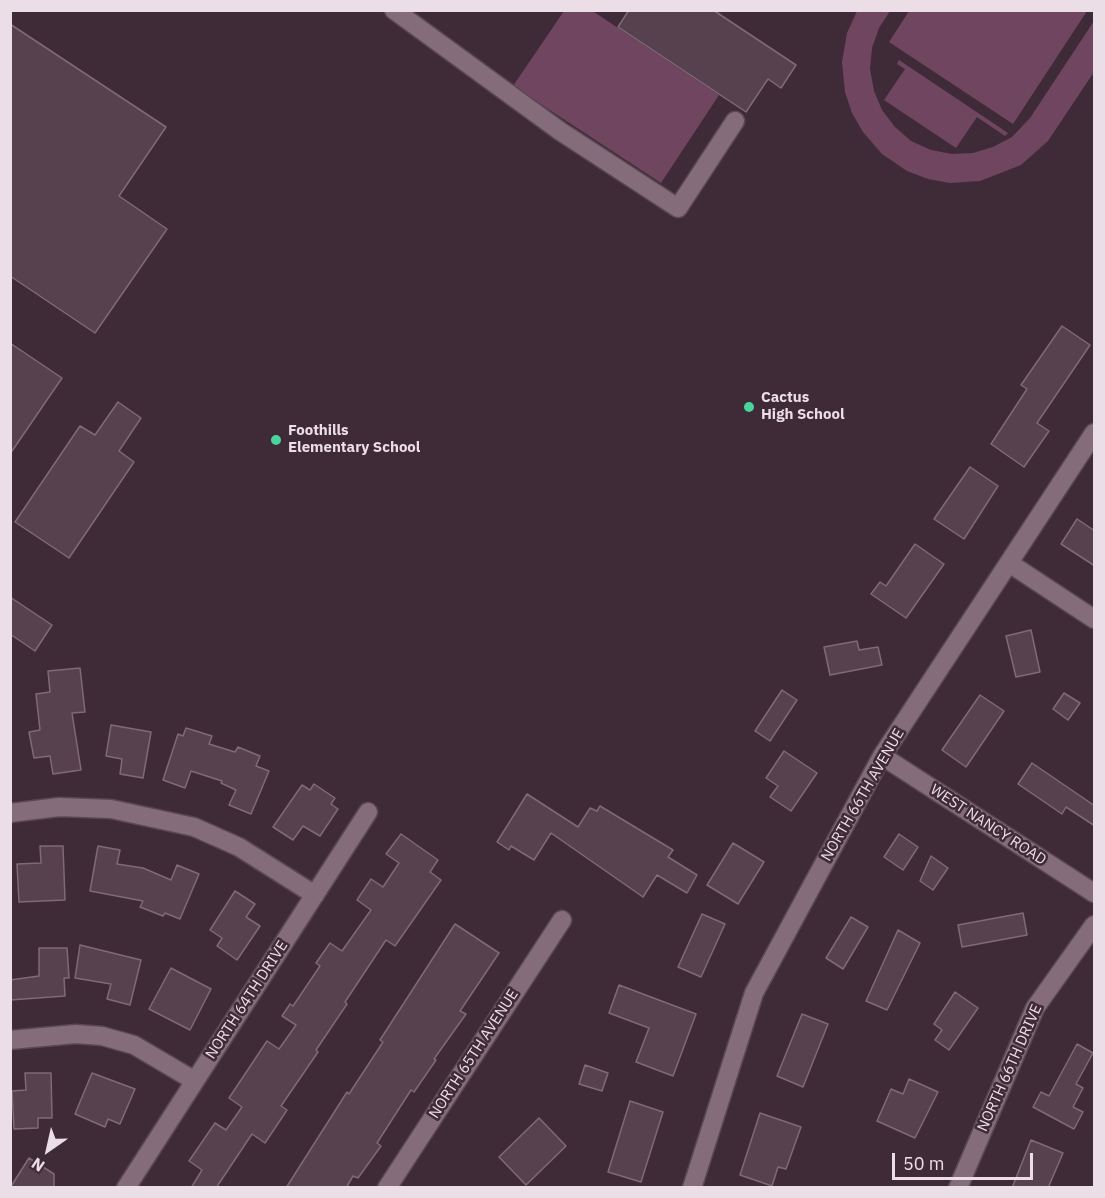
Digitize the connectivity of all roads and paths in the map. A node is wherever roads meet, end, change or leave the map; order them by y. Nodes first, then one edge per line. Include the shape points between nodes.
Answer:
1 (394, 10) edge
2 (735, 121) dead end
3 (1095, 433) edge
4 (1009, 563) junction
5 (1095, 619) edge
6 (882, 756) junction
7 (368, 812) dead end
8 (10, 813) edge
9 (1095, 893) edge
10 (315, 895) junction
11 (562, 920) dead end
12 (1095, 925) edge
13 (10, 1040) edge
14 (195, 1080) junction
15 (126, 1188) edge
16 (387, 1188) edge
17 (692, 1188) edge
18 (958, 1188) edge

1 - 2 street via 560,131 678,208
3 - 4 street, NORTH 66TH AVENUE
4 - 5 street
4 - 6 street, NORTH 66TH AVENUE
6 - 9 street, WEST NANCY ROAD
6 - 17 street, NORTH 66TH AVENUE via 754,993
7 - 10 street, NORTH 64TH DRIVE
8 - 10 street via 58,807 111,809 194,827 239,847
10 - 14 street, NORTH 64TH DRIVE
11 - 16 street, NORTH 65TH AVENUE
12 - 18 street, NORTH 66TH DRIVE via 1035,1008
13 - 14 street via 76,1034 102,1036 134,1045
14 - 15 street, NORTH 64TH DRIVE

